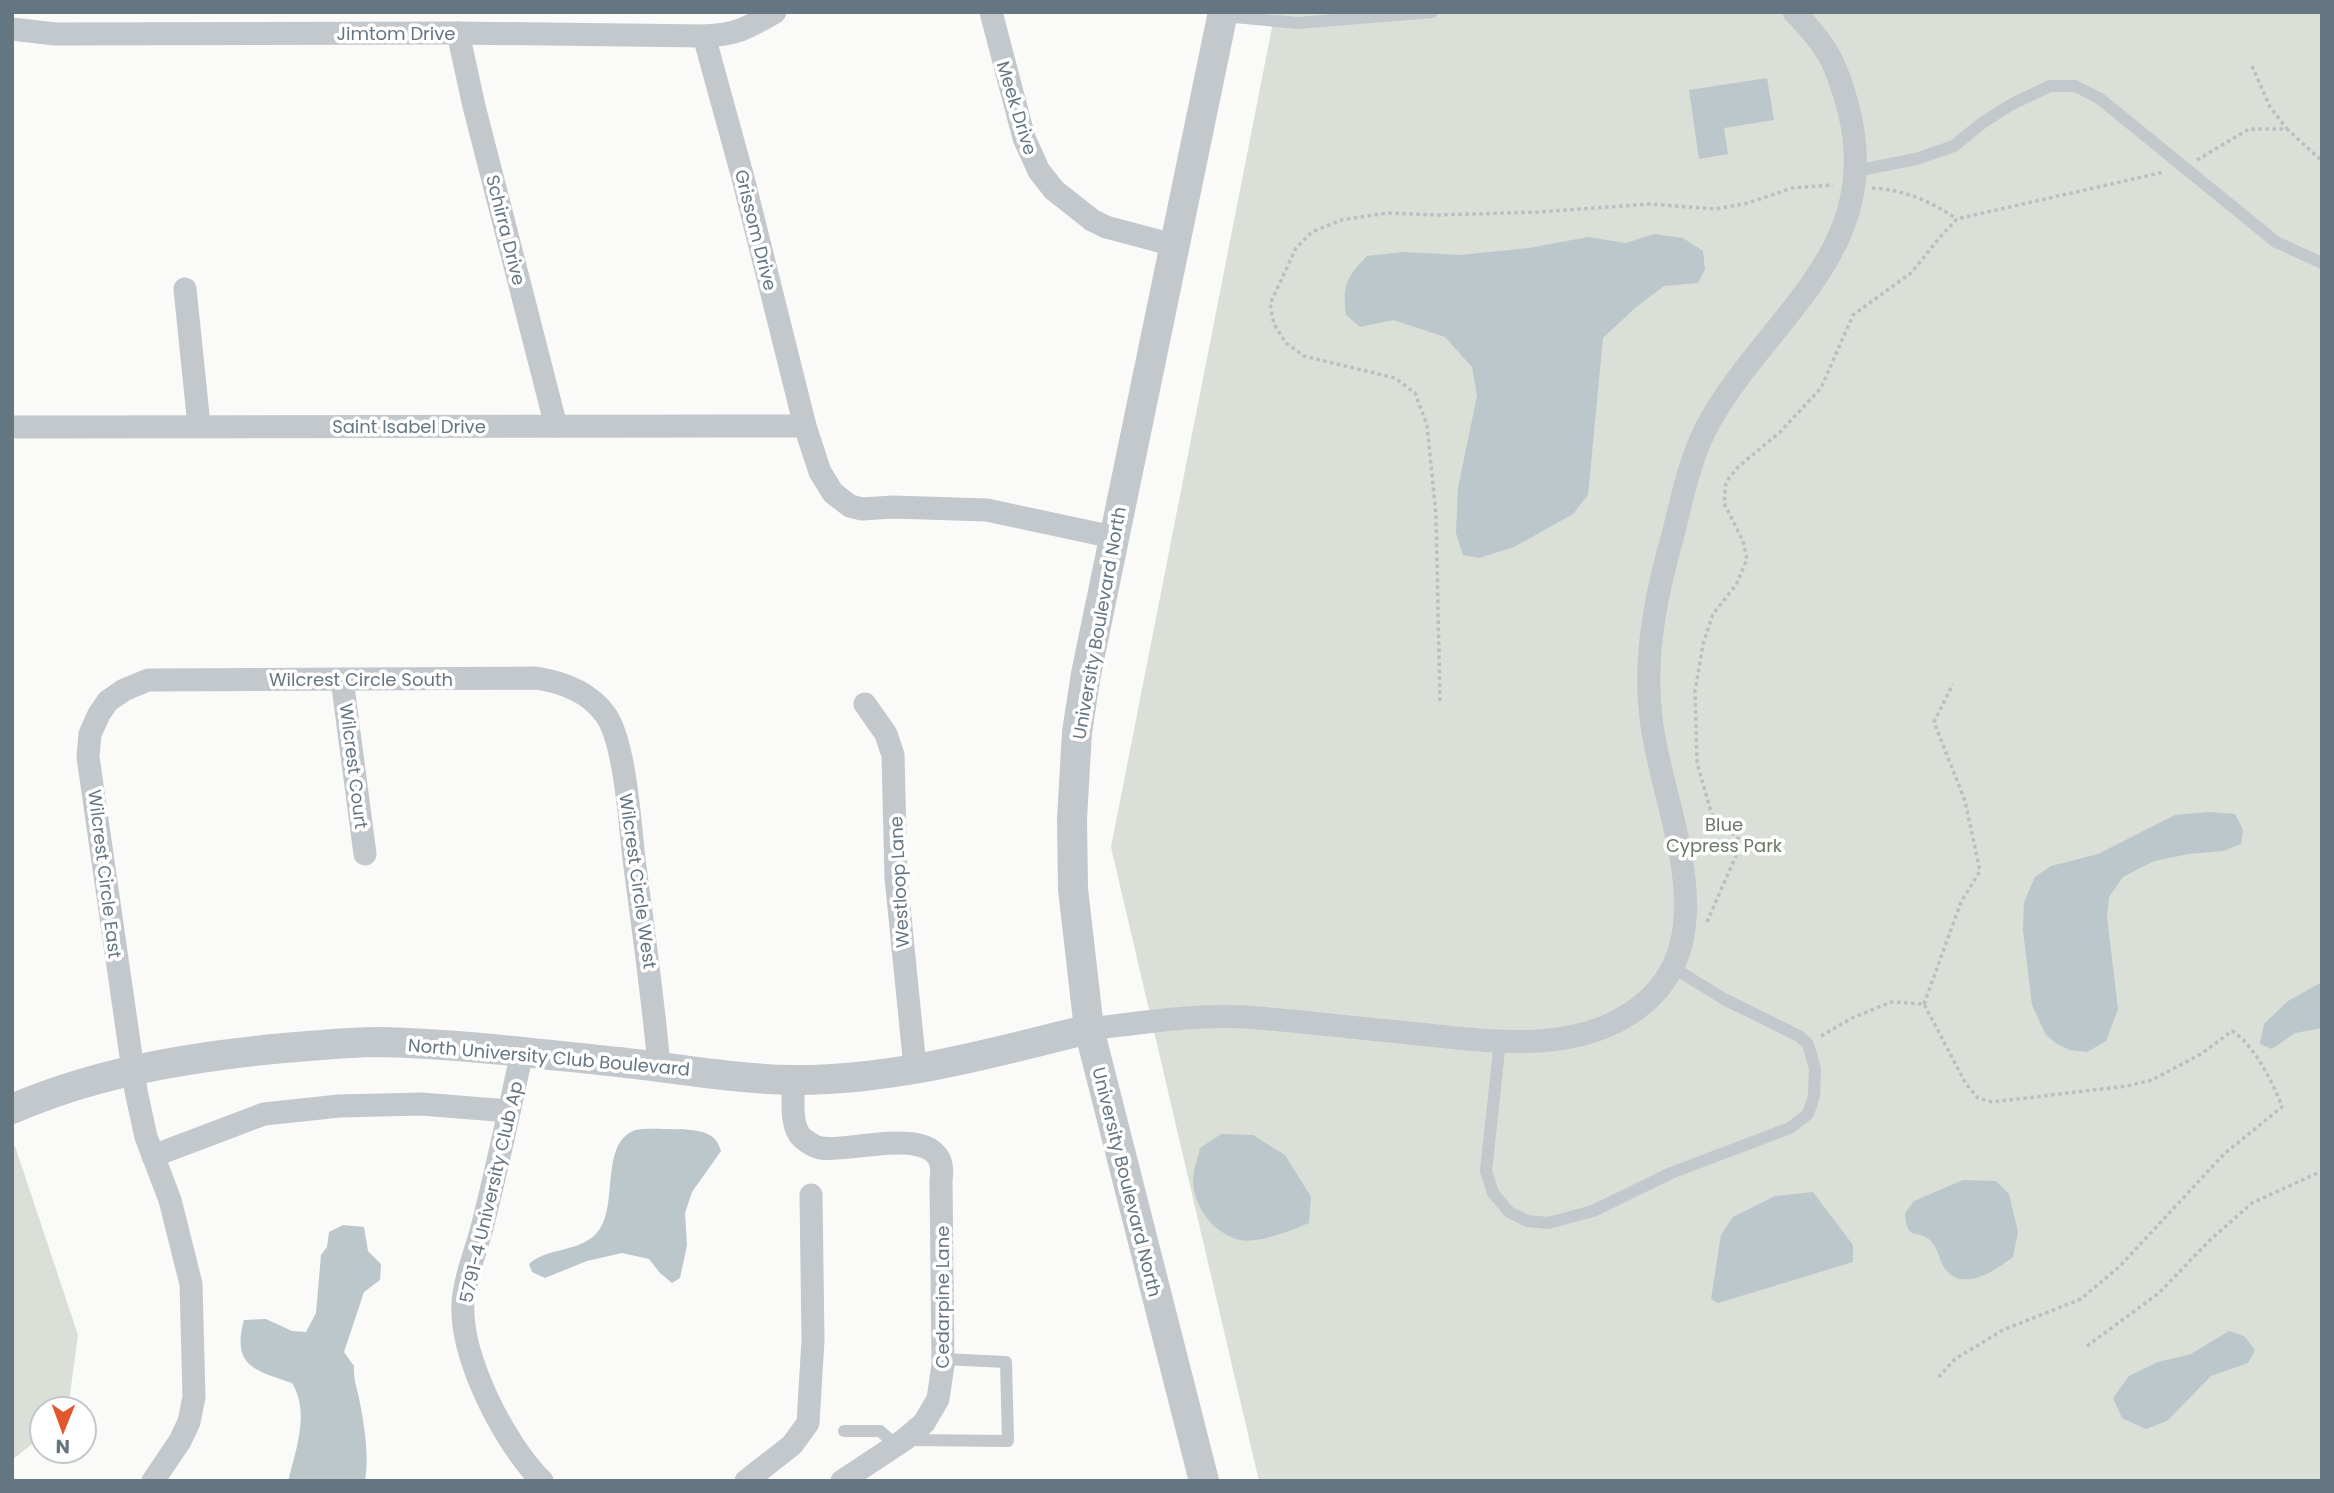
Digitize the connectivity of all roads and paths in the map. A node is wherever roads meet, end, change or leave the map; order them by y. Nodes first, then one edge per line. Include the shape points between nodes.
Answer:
1 (775, 12) edge
2 (991, 12) edge
3 (1432, 12) edge
4 (1794, 12) edge
5 (1223, 14) edge
6 (12, 30) edge
7 (458, 33) junction
8 (704, 36) junction
9 (2252, 66) dead end
10 (2287, 129) junction
11 (2322, 161) edge
12 (2184, 167) junction
13 (1855, 179) junction
14 (1957, 219) junction
15 (1174, 245) junction
16 (2322, 263) edge
17 (185, 289) dead end
18 (199, 425) junction
19 (556, 426) junction
20 (805, 426) junction
21 (12, 427) edge
22 (1113, 537) junction
23 (342, 679) junction
24 (1954, 684) dead end
25 (124, 690) joint
26 (1440, 701) dead end
27 (595, 703) joint
28 (865, 704) dead end
29 (365, 853) dead end
30 (1705, 926) dead end
31 (1671, 967) junction
32 (1924, 1004) junction
33 (1089, 1029) junction
34 (1500, 1041) junction
35 (1808, 1044) junction
36 (522, 1052) junction
37 (659, 1066) junction
38 (915, 1067) junction
39 (135, 1069) junction
40 (793, 1080) junction
41 (12, 1109) edge
42 (509, 1111) junction
43 (153, 1156) junction
44 (2322, 1171) edge
45 (811, 1195) dead end
46 (2087, 1346) dead end
47 (943, 1359) junction
48 (1936, 1380) dead end
49 (844, 1431) dead end
50 (900, 1442) junction
51 (153, 1481) edge
52 (542, 1481) edge
53 (746, 1481) edge
54 (842, 1481) edge
55 (1204, 1481) edge

1 - 8 street, Jimtom Drive via 729,35
2 - 15 street, Meek Drive via 1024,138 1039,171 1054,190 1092,220
3 - 5 lane via 1298,23
4 - 13 street via 1832,57 1852,124
5 - 15 street, University Boulevard North
6 - 7 street, Jimtom Drive via 55,34
7 - 8 street, Jimtom Drive
7 - 19 street, Schirra Drive
8 - 20 street, Grissom Drive
9 - 10 path via 2270,107
10 - 11 path
10 - 12 path via 2249,129
12 - 13 lane via 2099,98 2075,86 2050,86 1992,117 1954,146
12 - 14 path
12 - 16 lane via 2276,242
13 - 14 path via 1933,203
13 - 26 path via 1792,188 1716,209 1650,204 1527,213 1388,213 1341,220 1312,232 1296,248 1270,304 1274,324 1286,343 1304,356 1395,378 1415,393 1427,425 1436,515
13 - 31 street via 1850,206 1826,262 1708,424 1695,453 1670,545 1652,629 1649,683 1654,740 1685,888 1682,945
14 - 30 path via 1911,273 1853,315 1821,387 1726,482 1724,503 1747,559 1736,585 1713,614 1703,644 1695,691 1697,763 1712,815 1742,842
15 - 22 street, University Boulevard North
17 - 18 street
18 - 19 street, Saint Isabel Drive
18 - 21 street, Saint Isabel Drive
19 - 20 street, Saint Isabel Drive
20 - 22 street, Grissom Drive via 824,483 850,506 987,510
22 - 33 street, University Boulevard North via 1080,709 1072,819 1073,889
23 - 25 street, Wilcrest Circle South via 148,680
23 - 27 street, Wilcrest Circle South via 536,678 556,681
23 - 29 street, Wilcrest Court
24 - 32 path via 1934,722 1965,801 1980,871 1961,901
25 - 39 street, Wilcrest Circle East via 99,713 90,734 88,757
27 - 37 street, Wilcrest Circle West via 612,726 622,766 653,988
28 - 38 street, Westloop Lane via 886,734 893,755 896,878
31 - 34 street via 1655,994 1608,1026 1543,1041
31 - 35 lane
32 - 35 path via 1891,1002
32 - 48 path via 1966,1084 1979,1098 2005,1100 2152,1080 2232,1031 2242,1037 2276,1088 2282,1107 2224,1154 2120,1266 2081,1299 2003,1330 1955,1359
33 - 34 street via 1203,1016 1244,1017
33 - 38 street, North University Club Boulevard
33 - 55 street, University Boulevard North
34 - 35 lane via 1486,1171 1493,1194 1509,1212 1527,1221 1548,1223 1593,1211 1671,1173 1790,1128 1808,1114 1814,1096 1815,1069
36 - 37 street, North University Club Boulevard
36 - 39 street, North University Club Boulevard via 380,1042 239,1052
36 - 42 street, 5791-4 University Club Ap
37 - 40 street, North University Club Boulevard
38 - 40 street, North University Club Boulevard via 859,1077
39 - 41 street, North University Club Boulevard
39 - 43 street, Wilcrest Circle East
40 - 47 street, Cedarpine Lane via 795,1126 800,1136 819,1148 910,1144 929,1148 939,1157 943,1167
42 - 43 street via 421,1104 264,1114
42 - 52 street, 5791-4 University Club Ap via 463,1305 482,1387 521,1456
43 - 51 street, Wilcrest Circle East via 170,1200 191,1284 194,1397 180,1441
44 - 46 path via 2252,1203 2159,1293
45 - 53 street via 813,1340 808,1423 792,1446
47 - 50 street, Cedarpine Lane via 938,1399 924,1423
47 - 50 lane via 1006,1362 1008,1441
49 - 50 lane via 880,1431
50 - 54 street

